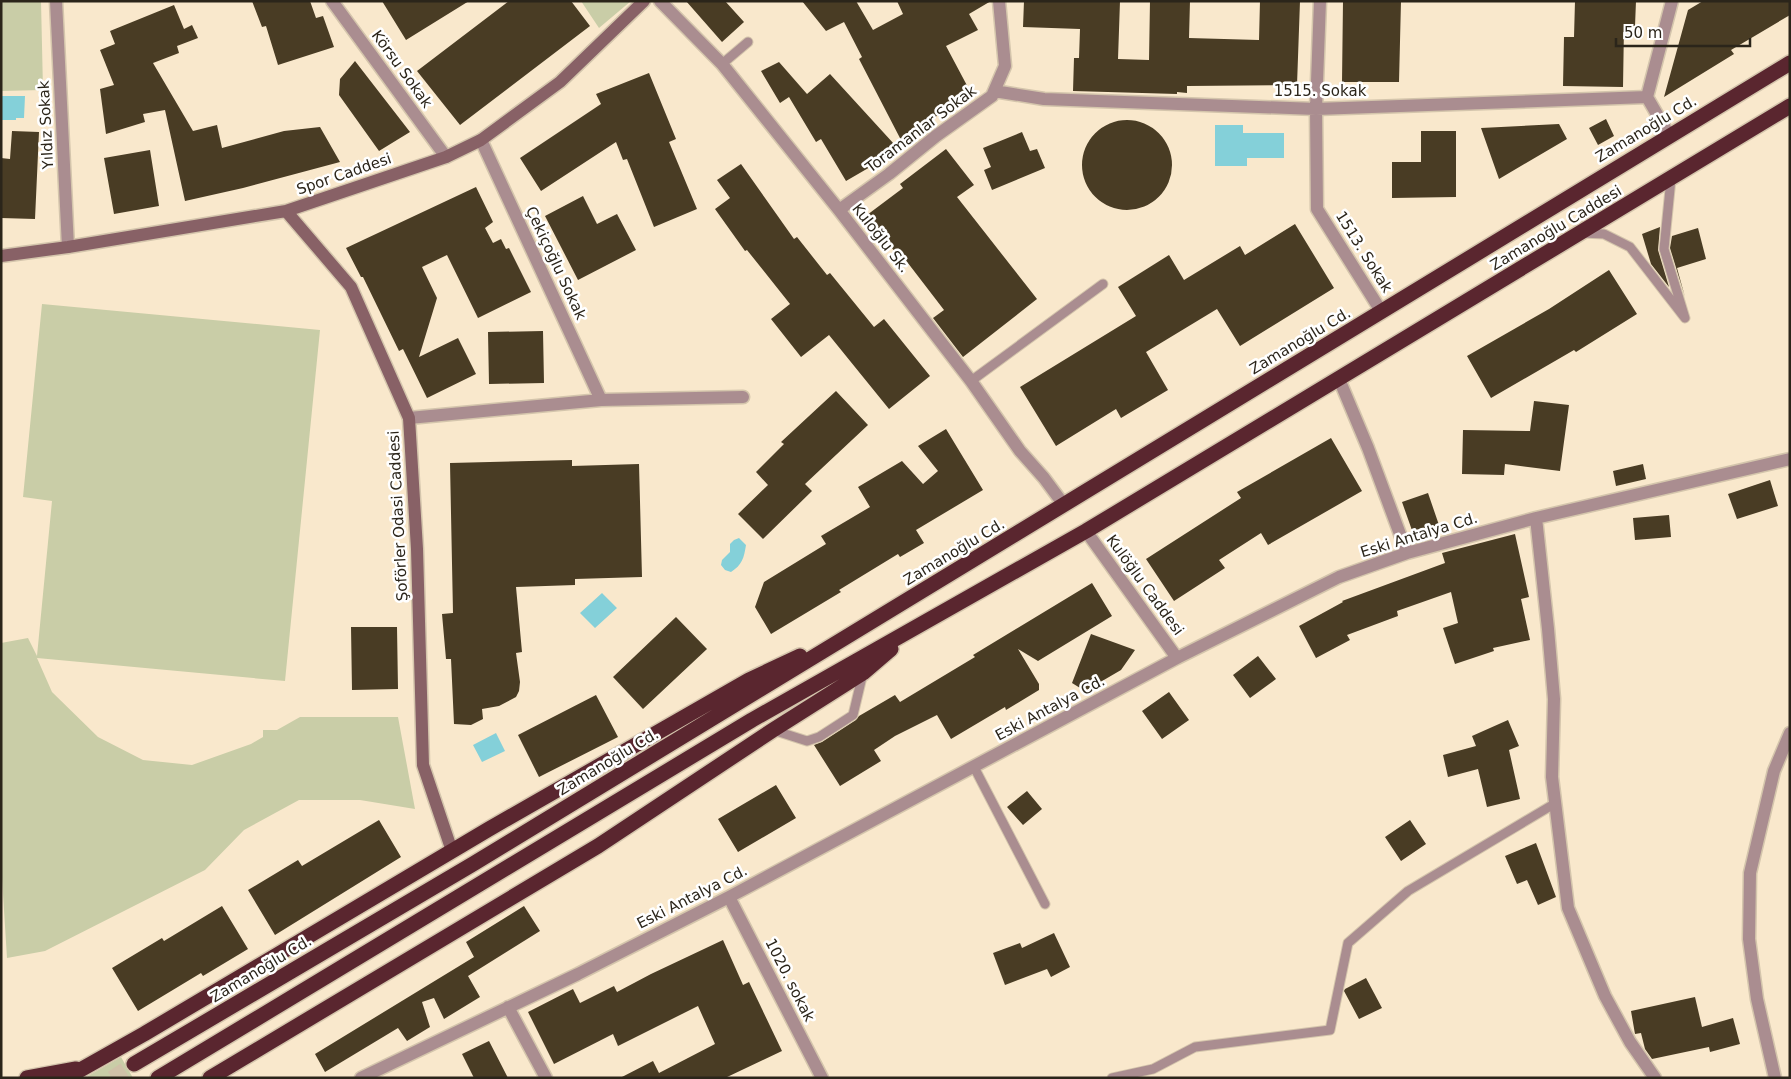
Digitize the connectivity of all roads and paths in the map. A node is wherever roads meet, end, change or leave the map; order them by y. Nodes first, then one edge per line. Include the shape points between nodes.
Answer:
1 (56, 1) edge
2 (332, 1) edge
3 (644, 1) edge
4 (660, 1) edge
5 (999, 1) edge
6 (1320, 1) edge
7 (1672, 1) edge
8 (748, 42) dead end
9 (1790, 63) edge
10 (722, 64) junction
11 (994, 91) junction
12 (1647, 97) junction
13 (1790, 106) edge
14 (1316, 109) junction
15 (1669, 136) junction
16 (481, 140) junction
17 (446, 157) junction
18 (1671, 179) junction
19 (839, 210) junction
20 (286, 211) junction
21 (1582, 233) junction
22 (68, 247) junction
23 (1, 256) edge
24 (1103, 284) dead end
25 (1382, 311) junction
26 (1339, 379) junction
27 (971, 380) junction
28 (744, 397) dead end
29 (602, 400) junction
30 (408, 418) junction
31 (1790, 459) edge
32 (1064, 505) junction
33 (1536, 518) junction
34 (1086, 531) junction
35 (1407, 553) junction
36 (868, 625) junction
37 (913, 630) junction
38 (1177, 658) junction
39 (863, 673) junction
40 (774, 730) junction
41 (1790, 733) edge
42 (974, 767) junction
43 (1554, 804) junction
44 (452, 851) junction
45 (729, 897) junction
46 (1045, 904) dead end
47 (508, 1007) junction
48 (134, 1064) tunnel mouth
49 (77, 1073) edge
50 (27, 1078) edge
51 (66, 1078) edge
52 (158, 1078) edge
53 (210, 1078) edge
54 (360, 1078) edge
55 (546, 1078) edge
56 (822, 1078) edge
57 (1112, 1078) edge
58 (1655, 1078) edge
59 (1774, 1078) edge

1 - 22 street, Yıldız Sokak
2 - 17 street, Körsu Sokak
3 - 16 street, Spor Caddesi via 560,82
4 - 10 street, Kuloğlu Sk.
5 - 11 street, Toramanlar Sokak via 1005,66
6 - 14 street, 1513. Sokak
7 - 12 street
8 - 10 lane
9 - 15 highway, Zamanoğlu Cd.
10 - 19 street, Kuloğlu Sk.
11 - 14 street, 1515. Sokak via 1044,99
11 - 19 street, Toramanlar Sokak via 992,96
12 - 14 street, 1515. Sokak
12 - 15 street
13 - 18 highway, Zamanoğlu Caddesi
14 - 25 street, 1513. Sokak via 1317,209
15 - 25 highway, Zamanoğlu Cd.
16 - 17 street, Spor Caddesi
16 - 29 street, Çekiçoğlu Sokak
17 - 20 street, Spor Caddesi
18 - 21 highway, Zamanoğlu Caddesi
18 - 21 lane via 1664,249 1685,318 1630,247 1604,234
19 - 27 street, Kuloğlu Sk.
20 - 22 street, Spor Caddesi
20 - 30 street, Şoförler Odasi Caddesi via 351,287
21 - 26 highway, Zamanoğlu Caddesi
22 - 23 street, Spor Caddesi
24 - 27 lane
25 - 32 highway, Zamanoğlu Cd.
26 - 34 highway
26 - 35 street
27 - 32 street, Kuloğlu Sk. via 1020,451
28 - 29 street
29 - 30 street
30 - 44 street, Şoförler Odasi Caddesi via 417,549 423,765
31 - 33 street, Eski Antalya Cd.
32 - 36 highway, Zamanoğlu Cd.
33 - 35 street, Eski Antalya Cd.
33 - 43 street via 1554,699
34 - 37 highway
34 - 38 street, Kulöğlu Caddesi
35 - 38 street, Eski Antalya Cd. via 1339,577
36 - 44 highway via 749,680
36 - 48 highway, Zamanoğlu Cd. via 482,859
37 - 39 highway
37 - 52 highway via 752,720
38 - 42 street, Eski Antalya Cd.
39 - 40 highway
39 - 40 lane via 853,715 840,724 807,741
40 - 53 highway via 598,846
41 - 59 street via 1774,771 1750,873 1749,939 1757,999
42 - 45 street, Eski Antalya Cd.
42 - 46 lane
43 - 57 lane via 1408,891 1348,943 1330,1030 1194,1047 1152,1069
43 - 58 street via 1568,908 1604,996
44 - 49 highway
45 - 47 street, Eski Antalya Cd.
45 - 56 street, 1020. sokak
47 - 54 street, Eski Antalya Cd.
47 - 55 street
49 - 50 highway
49 - 51 highway

